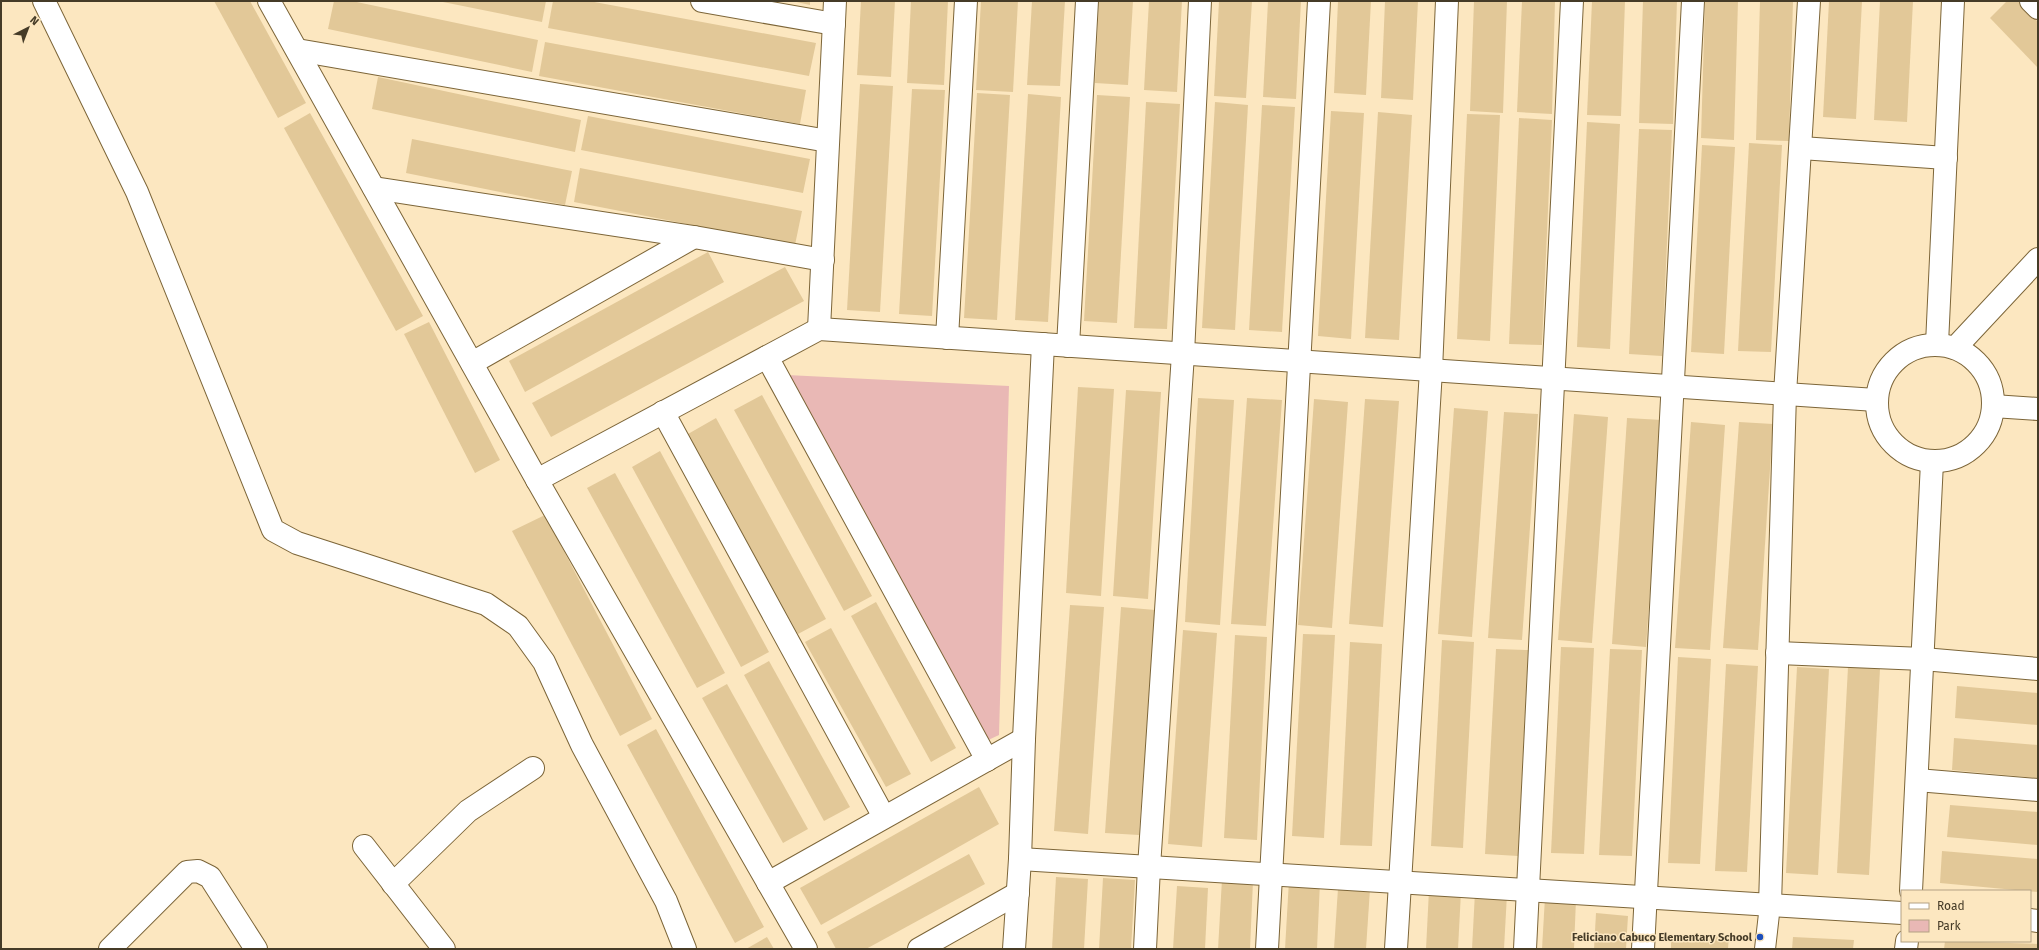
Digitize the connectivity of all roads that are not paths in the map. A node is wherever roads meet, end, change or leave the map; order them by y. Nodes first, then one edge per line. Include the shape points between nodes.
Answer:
1 (44, 1) edge
2 (270, 1) edge
3 (702, 1) edge
4 (835, 1) edge
5 (966, 1) edge
6 (1087, 1) edge
7 (1200, 1) edge
8 (1319, 1) edge
9 (1447, 1) edge
10 (1572, 1) edge
11 (1693, 1) edge
12 (1809, 1) edge
13 (1953, 1) edge
14 (2031, 1) edge
15 (2038, 8) edge
16 (834, 24) junction
17 (297, 50) junction
18 (828, 141) junction
19 (1801, 148) junction
20 (1946, 158) junction
21 (374, 188) junction
22 (694, 237) junction
23 (2038, 259) edge
24 (823, 260) junction
25 (819, 329) junction
26 (947, 338) junction
27 (1042, 344) junction
28 (1068, 346) junction
29 (1946, 346) junction
30 (1183, 354) junction
31 (767, 357) junction
32 (1300, 362) junction
33 (472, 363) junction
34 (1431, 370) junction
35 (1554, 378) junction
36 (1674, 387) junction
37 (1785, 394) junction
38 (1876, 400) junction
39 (1993, 406) junction
40 (2038, 409) edge
41 (663, 412) junction
42 (1932, 462) junction
43 (537, 480) junction
44 (1777, 653) junction
45 (1923, 659) junction
46 (2038, 669) edge
47 (1024, 739) junction
48 (987, 760) junction
49 (533, 768) dead end
50 (1917, 780) junction
51 (2038, 790) edge
52 (884, 817) junction
53 (364, 846) dead end
54 (1020, 859) junction
55 (1149, 867) junction
56 (1272, 875) junction
57 (1400, 882) junction
58 (768, 883) junction
59 (393, 884) junction
60 (1528, 890) junction
61 (1912, 890) edge
62 (1018, 893) junction
63 (1646, 897) junction
64 (1770, 905) junction
65 (1901, 913) edge
66 (110, 949) edge
67 (256, 949) edge
68 (444, 949) edge
69 (685, 949) edge
70 (806, 949) edge
71 (919, 949) edge
72 (1014, 949) edge
73 (1145, 949) edge
74 (1267, 949) edge
75 (1396, 949) edge
76 (1524, 949) edge
77 (1643, 949) edge
78 (1765, 949) edge

1 - 69 street via 137,192 272,530 297,543 486,604 518,626 544,662 582,745 666,901
2 - 17 street
3 - 16 street
4 - 16 street
5 - 26 street
6 - 28 street
7 - 30 street
8 - 32 street
9 - 34 street
10 - 35 street
11 - 36 street
12 - 19 street
13 - 20 street
14 - 15 street
16 - 18 street
17 - 18 street
17 - 21 street
18 - 24 street
19 - 20 street
19 - 37 street
20 - 29 street
21 - 22 street
21 - 33 street
22 - 24 street
22 - 33 street
23 - 29 street
24 - 25 street
25 - 26 street
25 - 31 street
26 - 27 street
27 - 28 street
27 - 47 street
28 - 30 street
29 - 38 street via 1919,346 1902,354 1889,367 1880,382
29 - 39 street via 1971,357 1984,371 1992,388
30 - 32 street
30 - 55 street
31 - 41 street
31 - 48 street
32 - 34 street
32 - 56 street
33 - 43 street
34 - 35 street
34 - 57 street
35 - 36 street
35 - 60 street
36 - 37 street
36 - 63 street
37 - 38 street
37 - 44 street
38 - 42 street via 1878,418 1886,435 1898,448 1914,458
39 - 40 street
39 - 42 street via 1987,430 1981,440 1967,452 1950,460
41 - 43 street
41 - 52 street
42 - 45 street
43 - 58 street
44 - 45 street
44 - 64 street
45 - 46 street
45 - 50 street
47 - 48 street
47 - 54 street
48 - 52 street
49 - 59 street via 468,811
50 - 51 street
50 - 61 street
52 - 58 street
53 - 59 street
54 - 55 street
54 - 62 street
55 - 56 street
55 - 73 street
56 - 57 street
56 - 74 street
57 - 60 street
57 - 75 street
58 - 70 street
59 - 68 street
60 - 63 street
60 - 76 street
62 - 71 street
62 - 72 street
63 - 64 street
63 - 77 street
64 - 65 street
64 - 78 lane
66 - 67 street via 187,872 198,871 210,877

